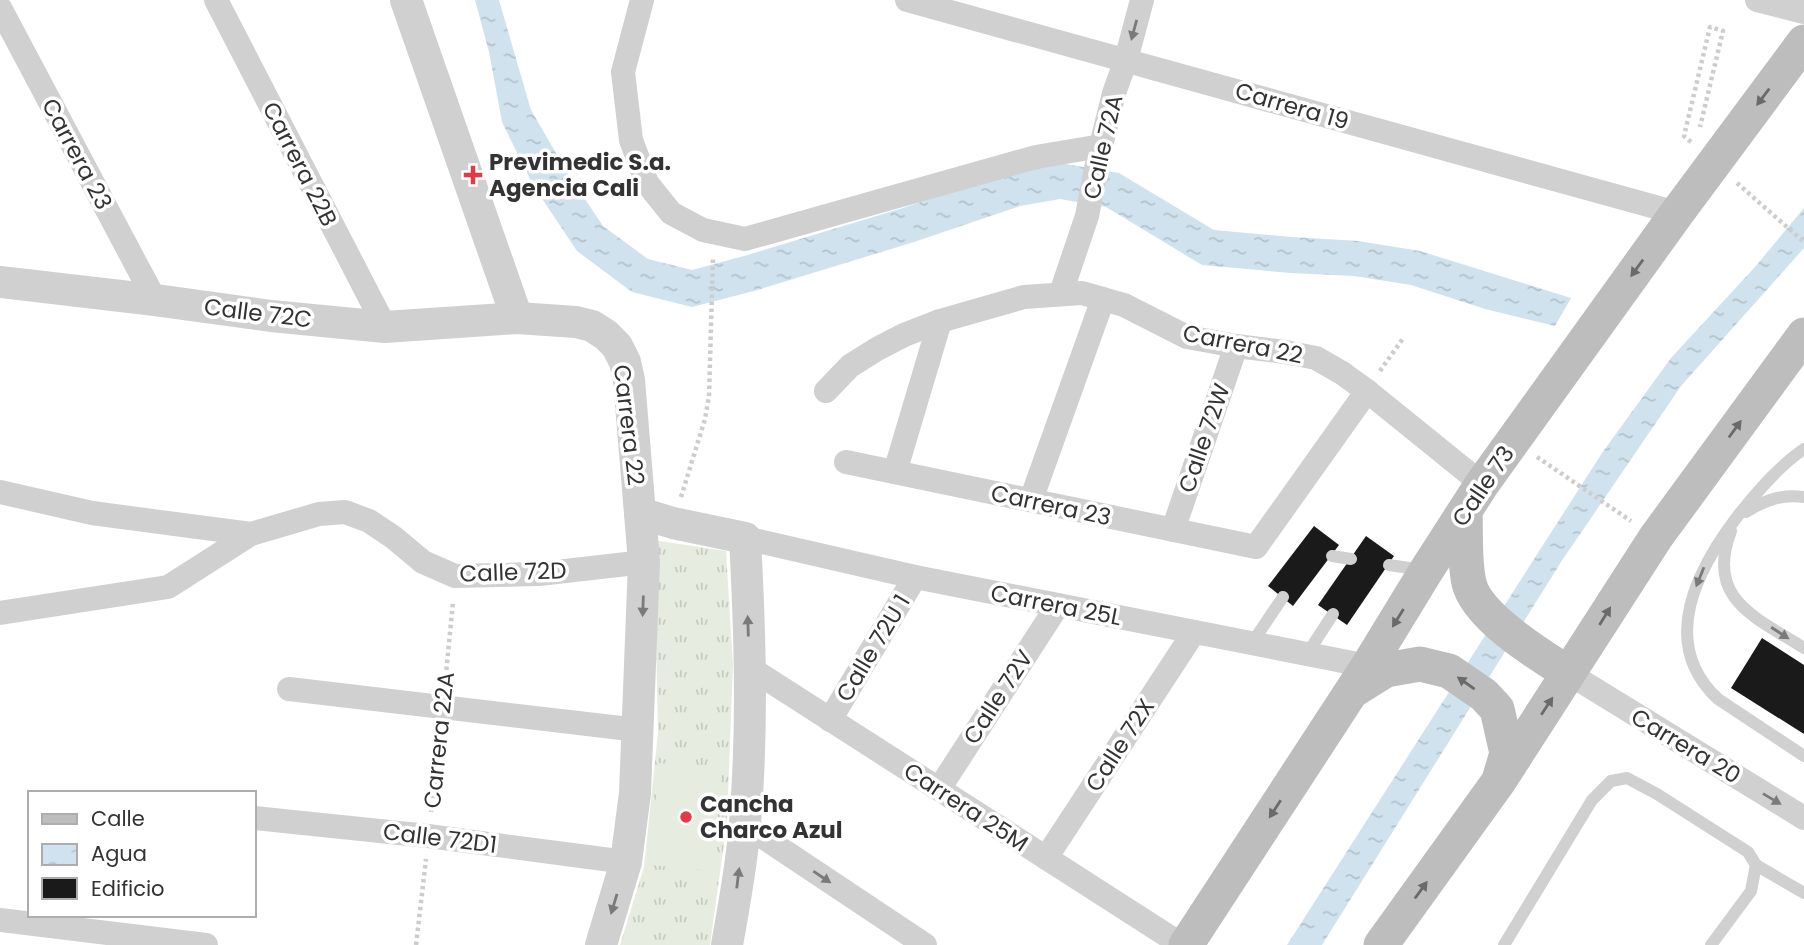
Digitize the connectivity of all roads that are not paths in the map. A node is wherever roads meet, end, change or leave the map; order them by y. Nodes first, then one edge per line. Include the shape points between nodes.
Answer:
1 (216, 0) edge
2 (406, 0) edge
3 (642, 0) edge
4 (906, 0) edge
5 (1142, 0) edge
6 (1757, 0) edge
7 (0, 8) edge
8 (1804, 12) edge
9 (1804, 42) edge
10 (1126, 60) junction
11 (1100, 152) junction
12 (1677, 213) junction
13 (0, 282) edge
14 (1061, 293) junction
15 (1103, 299) junction
16 (155, 300) junction
17 (517, 318) junction
18 (940, 321) junction
19 (385, 327) junction
20 (1804, 335) edge
21 (1236, 346) junction
22 (826, 391) dead end
23 (1367, 391) junction
24 (1804, 449) edge
25 (846, 462) dead end
26 (895, 472) junction
27 (0, 492) edge
28 (1804, 497) edge
29 (1474, 498) junction
30 (1031, 500) junction
31 (639, 513) junction
32 (1736, 519) junction
33 (1173, 530) junction
34 (251, 534) junction
35 (745, 538) junction
36 (1332, 556) dead end
37 (1351, 559) dead end
38 (644, 562) junction
39 (1389, 565) dead end
40 (1426, 571) junction
41 (915, 577) junction
42 (1283, 597) dead end
43 (1058, 605) junction
44 (0, 613) edge
45 (1333, 614) dead end
46 (1194, 632) junction
47 (1252, 643) junction
48 (1804, 649) edge
49 (1307, 654) junction
50 (750, 668) junction
51 (1568, 673) junction
52 (1369, 676) junction
53 (289, 689) dead end
54 (830, 720) junction
55 (638, 730) junction
56 (1804, 756) edge
57 (1499, 781) junction
58 (939, 789) junction
59 (256, 818) edge
60 (1804, 818) edge
61 (745, 825) junction
62 (1046, 858) junction
63 (626, 862) junction
64 (1756, 865) junction
65 (1804, 893) edge
66 (0, 920) edge
67 (206, 945) edge
68 (601, 945) edge
69 (727, 945) edge
70 (925, 945) edge
71 (1184, 945) edge
72 (1381, 945) edge
73 (1504, 945) edge
74 (1711, 945) edge

1 - 19 street, Carrera 22B
2 - 17 street
3 - 11 street via 623,72 631,139 647,183 671,213 703,230 745,240 1036,157
4 - 10 street, Carrera 19
5 -> 10 street, Calle 72A
6 - 8 street
7 - 16 street, Carrera 23
9 -> 12 main road, Calle 73
10 - 11 street, Calle 72A
10 - 12 street, Carrera 19
11 - 14 street, Calle 72A via 1087,216
12 -> 29 main road, Calle 73
13 - 16 street, Calle 72C
14 - 15 street, Carrera 22
14 - 18 street, Carrera 22 via 1024,297
15 - 21 street, Carrera 22 via 1187,337
15 - 30 street
16 - 19 street, Calle 72C
17 - 19 street, Calle 72C
17 - 31 street, Carrera 22 via 592,326 617,346 629,380
18 - 22 street, Carrera 22 via 877,349 850,366
18 - 26 street
51 -> 20 main road via 1656,537
21 - 23 street, Carrera 22 via 1316,358
21 - 33 street, Calle 72W
23 - 29 street, Carrera 22
23 - 33 street, Carrera 23 via 1256,547
24 - 32 lane via 1768,480
25 - 26 street, Carrera 23
26 - 30 street, Carrera 23
27 - 34 street via 92,513
28 - 32 lane via 1777,497
29 - 40 main road, Calle 73
29 - 51 main road via 1466,557 1469,585 1512,635
30 - 33 street, Carrera 23
31 - 35 street
31 - 38 street, Carrera 22
32 -> 48 lane via 1724,555 1728,589 1752,615
32 -> 56 lane via 1706,562 1694,592 1688,618 1689,655 1697,674 1718,699
34 - 38 street, Calle 72D via 318,514 345,512 369,521 423,562 455,576 539,574
34 - 44 street, Calle 72D via 168,587
35 - 41 street, Carrera 25L
50 -> 35 street
36 - 37 lane
38 -> 55 street, Carrera 22
39 - 40 lane
40 -> 52 main road, Calle 73
41 - 43 street, Carrera 25L
41 - 54 street, Calle 72U 1
42 - 47 lane
43 - 46 street, Carrera 25L
43 - 58 street, Calle 72V
45 - 49 lane
46 - 47 street, Carrera 25L
46 - 62 street, Calle 72X
47 - 49 street, Carrera 25L
49 - 52 street, Carrera 25L
50 - 54 street, Carrera 25M
50 - 61 street
57 -> 51 main road
51 -> 60 street, Carrera 20
57 -> 52 main road via 1507,753 1497,709 1484,695 1449,670 1420,664
52 -> 71 main road, Calle 73
53 - 55 street
54 - 58 street, Carrera 25M
55 - 63 street, Carrera 22
72 -> 57 main road
58 - 62 street, Carrera 25M
59 - 63 street, Calle 72D1
69 -> 61 street
61 -> 70 street
62 - 71 street, Carrera 25M
63 -> 68 street, Carrera 22
64 - 65 lane
64 - 73 lane via 1748,852 1657,794 1627,778 1611,781 1592,800
64 - 74 lane via 1751,891
66 - 67 street

